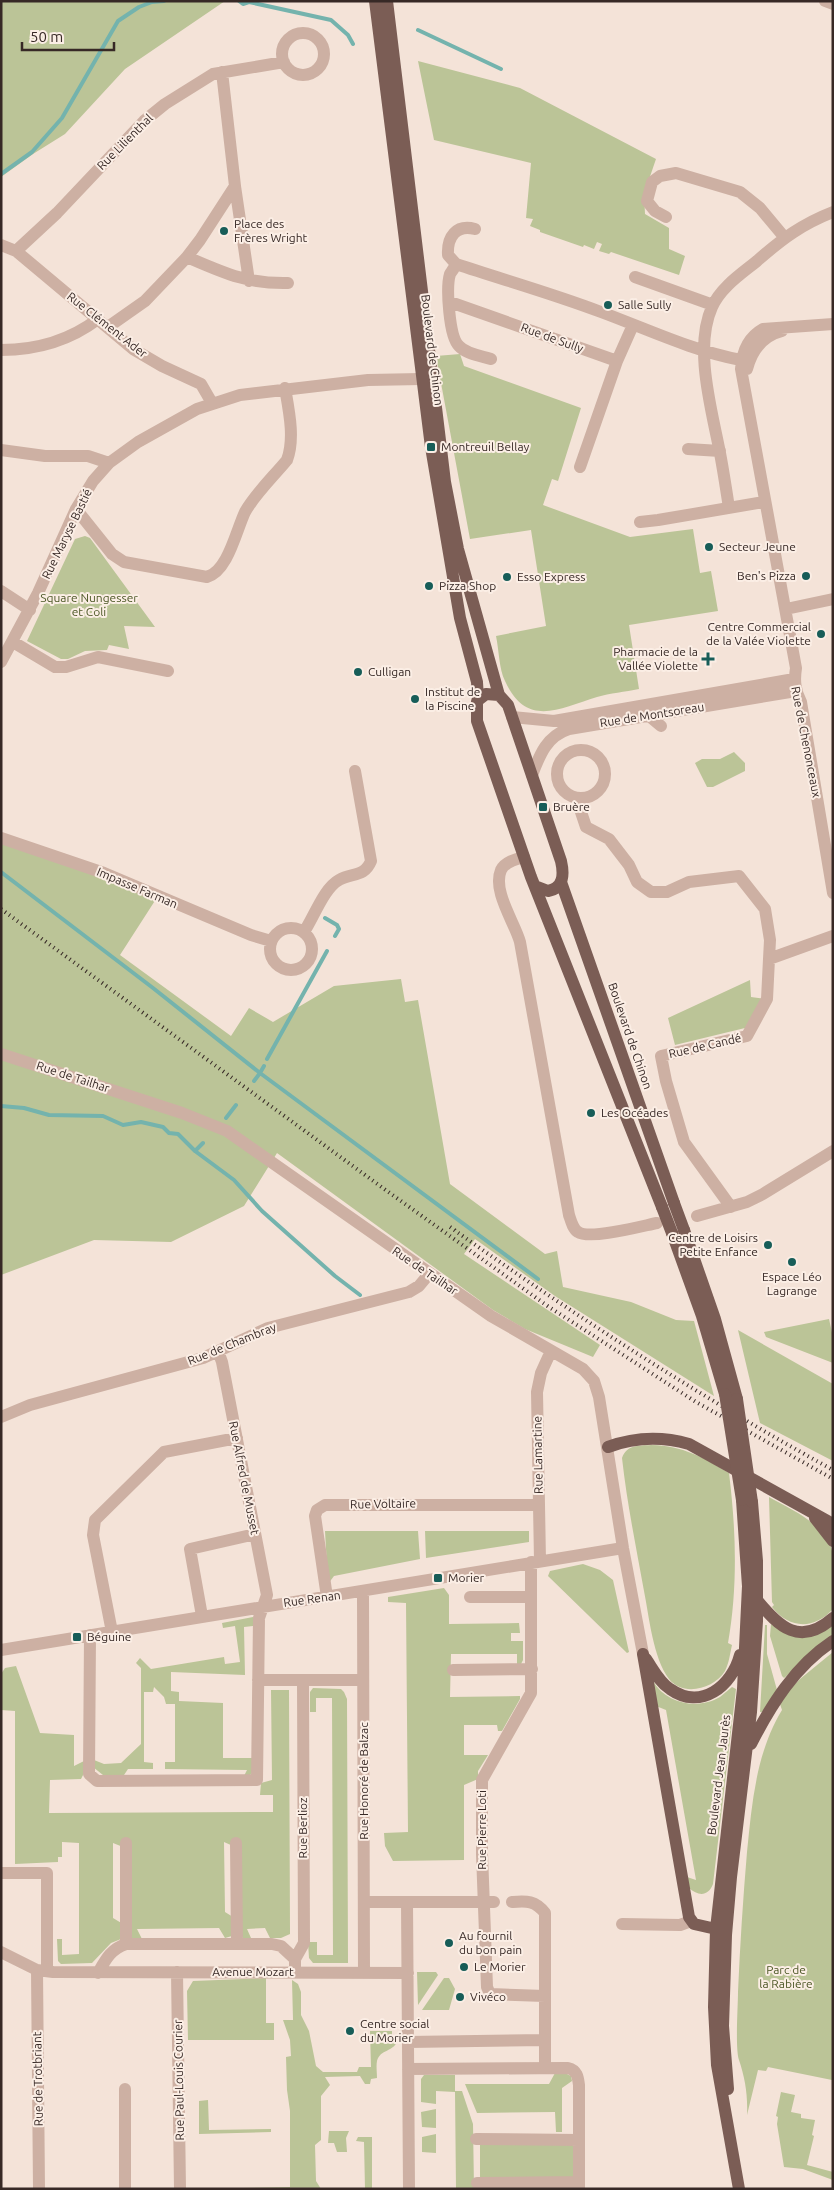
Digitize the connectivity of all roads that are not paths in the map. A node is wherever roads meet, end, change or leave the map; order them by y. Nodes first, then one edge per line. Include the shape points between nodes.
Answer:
1 (375, 1) edge
2 (387, 1) edge
3 (825, 1) edge
4 (833, 4) edge
5 (284, 62) dead end
6 (222, 72) junction
7 (235, 186) junction
8 (833, 212) edge
9 (666, 216) dead end
10 (475, 229) dead end
11 (785, 238) junction
12 (1, 246) edge
13 (16, 251) junction
14 (187, 257) junction
15 (456, 264) junction
16 (636, 277) dead end
17 (249, 281) junction
18 (288, 283) dead end
19 (450, 302) junction
20 (713, 305) junction
21 (103, 323) junction
22 (833, 324) edge
23 (633, 325) junction
24 (800, 326) junction
25 (1, 350) edge
26 (704, 351) junction
27 (491, 359) dead end
28 (742, 360) junction
29 (617, 361) junction
30 (421, 379) junction
31 (745, 384) junction
32 (285, 388) junction
33 (212, 403) junction
34 (688, 449) dead end
35 (1, 450) edge
36 (720, 451) junction
37 (109, 463) junction
38 (580, 467) dead end
39 (764, 502) junction
40 (729, 508) junction
41 (76, 509) junction
42 (640, 522) dead end
43 (1, 591) edge
44 (833, 599) edge
45 (786, 609) junction
46 (30, 610) junction
47 (13, 642) junction
48 (1, 662) edge
49 (168, 672) dead end
50 (795, 685) junction
51 (499, 695) junction
52 (478, 699) junction
53 (512, 716) junction
54 (649, 716) junction
55 (661, 726) dead end
56 (356, 771) dead end
57 (532, 775) junction
58 (583, 798) dead end
59 (828, 833) edge
60 (1, 838) edge
61 (524, 857) junction
62 (561, 882) junction
63 (535, 886) junction
64 (833, 893) edge
65 (304, 932) junction
66 (833, 936) edge
67 (271, 941) junction
68 (768, 959) junction
69 (1, 1054) edge
70 (833, 1151) edge
71 (668, 1205) junction
72 (731, 1207) junction
73 (697, 1216) dead end
74 (657, 1223) dead end
75 (678, 1232) junction
76 (429, 1274) junction
77 (218, 1351) junction
78 (551, 1351) junction
79 (724, 1394) joint
80 (737, 1399) joint
81 (1, 1417) edge
82 (237, 1438) junction
83 (608, 1447) junction
84 (747, 1501) junction
85 (539, 1505) junction
86 (808, 1510) junction
87 (833, 1524) edge
88 (255, 1534) junction
89 (833, 1541) edge
90 (623, 1548) junction
91 (535, 1562) junction
92 (363, 1591) junction
93 (327, 1596) junction
94 (470, 1597) dead end
95 (531, 1597) junction
96 (757, 1600) junction
97 (263, 1606) junction
98 (202, 1616) junction
99 (833, 1618) edge
100 (746, 1628) junction
101 (112, 1632) junction
102 (90, 1634) junction
103 (833, 1641) edge
104 (1, 1650) edge
105 (643, 1654) junction
106 (532, 1669) junction
107 (453, 1670) dead end
108 (258, 1680) junction
109 (363, 1680) junction
110 (303, 1681) junction
111 (747, 1751) junction
112 (126, 1843) dead end
113 (236, 1843) dead end
114 (1, 1872) edge
115 (364, 1902) junction
116 (406, 1902) junction
117 (489, 1902) junction
118 (512, 1902) dead end
119 (691, 1921) junction
120 (622, 1924) dead end
121 (716, 1929) junction
122 (126, 1944) junction
123 (238, 1944) junction
124 (1, 1952) edge
125 (295, 1966) junction
126 (42, 1971) junction
127 (177, 1972) junction
128 (364, 1972) junction
129 (98, 1973) junction
130 (408, 1973) junction
131 (545, 1996) junction
132 (545, 2040) junction
133 (408, 2042) junction
134 (545, 2068) junction
135 (408, 2069) junction
136 (126, 2089) dead end
137 (476, 2139) dead end
138 (579, 2140) junction
139 (734, 2159) junction
140 (477, 2183) dead end
141 (579, 2185) edge
142 (39, 2189) edge
143 (125, 2189) edge
144 (180, 2189) edge
145 (409, 2189) edge
146 (739, 2189) edge

1 - 30 main road, Boulevard de Chinon
2 - 51 main road, Boulevard de Chinon via 445,482 458,549
3 - 4 street
5 - 6 street, Rue Lilienthal
6 - 7 street
6 - 13 street, Rue Lilienthal via 205,78 144,121
7 - 14 street
7 - 17 street
8 - 11 street via 809,221
9 - 11 street via 655,211 647,201 650,188 660,176 676,174 740,192 760,208
10 - 15 street via 463,227 449,240 448,255
11 - 20 street via 735,279
12 - 13 street, Rue Clément Ader
13 - 21 street, Rue Clément Ader
14 - 17 street
14 - 21 street via 145,301
15 - 19 street via 450,275
15 - 23 street
16 - 20 street
17 - 18 street
19 - 27 street via 450,327 459,347
19 - 29 street, Rue de Sully
20 - 26 street via 704,332
21 - 25 street via 63,341
21 - 33 street, Rue Clément Ader via 133,349 195,380
22 - 24 street
23 - 26 street
23 - 29 street
24 - 28 street via 773,327 757,332 749,340
24 - 31 street via 762,340 749,360
26 - 28 street
26 - 36 street via 710,407
28 - 31 street, Rue de Chenonceaux
29 - 38 street
30 - 32 street, Rue Maryse Bastié via 368,380
30 - 52 main road, Boulevard de Chinon via 460,618
31 - 39 street, Rue de Chenonceaux
32 - 33 street, Rue Maryse Bastié
32 - 41 street via 290,453 246,511 222,567 215,575 207,577 118,560
33 - 37 street, Rue Maryse Bastié via 138,442
34 - 36 street
35 - 37 street via 45,456 88,456
36 - 40 street
37 - 41 street, Rue Maryse Bastié via 93,481
39 - 40 street
39 - 45 street, Rue de Chenonceaux
40 - 42 street
41 - 46 street, Rue Maryse Bastié
43 - 46 street
44 - 45 street
45 - 50 street, Rue de Chenonceaux via 796,668
46 - 47 street, Rue Maryse Bastié
47 - 48 street, Rue Maryse Bastié
47 - 49 street via 55,667 98,657
50 - 53 street, Rue de Montsoreau via 554,721
50 - 54 street, Rue de Montsoreau
50 - 59 street, Rue de Chenonceaux
51 - 52 main road via 486,694
51 - 53 main road, Boulevard de Chinon
52 - 61 main road, Boulevard de Chinon via 477,721
53 - 57 main road, Boulevard de Chinon
54 - 55 street
54 - 57 street, Rue de Montsoreau via 579,726 555,734 545,746
56 - 65 street via 372,861 368,869 339,880 325,893
57 - 62 main road, Boulevard de Chinon via 561,860
58 - 68 street via 580,809 586,827 609,839 629,865 637,882 651,892 667,892 689,882 739,876 764,909 770,940
59 - 64 street, Rue de Chenonceaux
60 - 67 street, Impasse Farman via 104,873
61 - 63 main road, Boulevard de Chinon
61 - 74 street via 508,862 501,870 499,880 504,905 518,932 569,1215 579,1233 590,1235
62 - 63 main road via 548,891
62 - 71 main road, Boulevard de Chinon
63 - 71 main road, Boulevard de Chinon
65 - 67 street via 285,929
65 - 67 street via 309,937 312,951 300,969 286,970 274,962
66 - 68 street
68 - 72 street, Rue de Candé via 766,999 747,1036 661,1056 684,1142
69 - 76 street, Rue de Tailhar via 227,1131
70 - 72 street via 764,1194
71 - 75 main road, Boulevard de Chinon, bridge
72 - 73 street
75 - 79 main road, Boulevard de Chinon
75 - 80 main road, Boulevard de Chinon via 717,1328
76 - 77 street, Rue de Chambray via 409,1292 268,1328
76 - 78 street, Rue de Tailhar
77 - 81 street, Rue de Chambray via 203,1358 30,1405
77 - 82 street, Rue Alfred de Musset
78 - 83 street, Rue de Tailhar via 582,1369 594,1382
78 - 85 street, Rue Lamartine via 537,1392
79 - 84 main road, Boulevard Jean Jaurès, bridge
80 - 84 main road, Boulevard Jean Jaurès, bridge
82 - 88 street, Rue Alfred de Musset
82 - 101 street via 164,1452 95,1520 93,1535
83 - 86 main road via 653,1438 689,1444
83 - 90 street, Rue de Tailhar
84 - 96 main road, Boulevard Jean Jaurès via 757,1561
84 - 100 main road, Boulevard Jean Jaurès
85 - 91 street, Rue Lamartine
85 - 93 street, Rue Voltaire via 325,1505 317,1510 315,1516
86 - 87 main road
86 - 89 main road
88 - 97 street, Rue Alfred de Musset via 267,1595
88 - 98 street via 190,1549
90 - 91 street, Rue Renan
90 - 105 street, Rue de Tailhar
91 - 92 street, Rue Renan
91 - 95 street, Rue Pierre Loti
92 - 93 street, Rue Renan
92 - 109 street, Rue Honoré de Balzac
93 - 97 street, Rue Renan
94 - 95 street
95 - 106 street, Rue Pierre Loti
96 - 99 main road via 778,1624 799,1632 814,1630
96 - 111 main road, Boulevard Jean Jaurès
97 - 98 street, Rue Renan
97 - 108 street, Rue Alfred de Musset via 259,1618
98 - 101 street, Rue Renan
100 - 105 main road via 739,1660 729,1681 718,1690 702,1696 687,1696 668,1688
100 - 121 main road, Boulevard Jean Jaurès via 743,1689
101 - 102 street, Rue Renan
102 - 104 street, Rue Renan
102 - 108 street, Rue Alfred de Musset via 89,1774 97,1781 256,1780
103 - 111 main road via 799,1669 774,1701
105 - 119 main road
106 - 107 street
106 - 117 street, Rue Pierre Loti via 531,1694 482,1780 482,1854
108 - 110 street
109 - 110 street
109 - 115 street, Rue Honoré de Balzac
110 - 125 street, Rue Berlioz via 304,1943
111 - 139 main road, Boulevard Jean Jaurès via 731,1877 723,2026
112 - 122 street
113 - 123 street
114 - 126 street, Rue de Trotbriant via 47,1873
115 - 116 street
115 - 128 street, Rue Honoré de Balzac
116 - 117 street
116 - 130 street
117 - 131 street, Rue Pierre Loti via 487,1987 490,1994
118 - 131 street via 530,1901 545,1913
119 - 120 street via 680,1925
119 - 121 main road
121 - 139 main road, Boulevard Jean Jaurès via 714,2007 717,2064
122 - 123 street, Avenue Mozart
122 - 129 street via 107,1956
123 - 125 street, Avenue Mozart via 281,1946
124 - 126 street, Avenue Mozart
125 - 127 street, Avenue Mozart
125 - 128 street, Avenue Mozart
126 - 129 street, Avenue Mozart
126 - 142 street, Rue de Trotbriant
127 - 129 street, Avenue Mozart
127 - 144 street, Rue Paul-Louis Courier
128 - 130 street, Avenue Mozart
130 - 133 street
131 - 132 street
132 - 133 street
132 - 134 street
133 - 135 street
134 - 135 street
134 - 138 street via 568,2068 576,2072
135 - 145 street
136 - 143 street
137 - 138 street
138 - 141 street
139 - 146 main road, Boulevard Jean Jaurès
140 - 141 street

